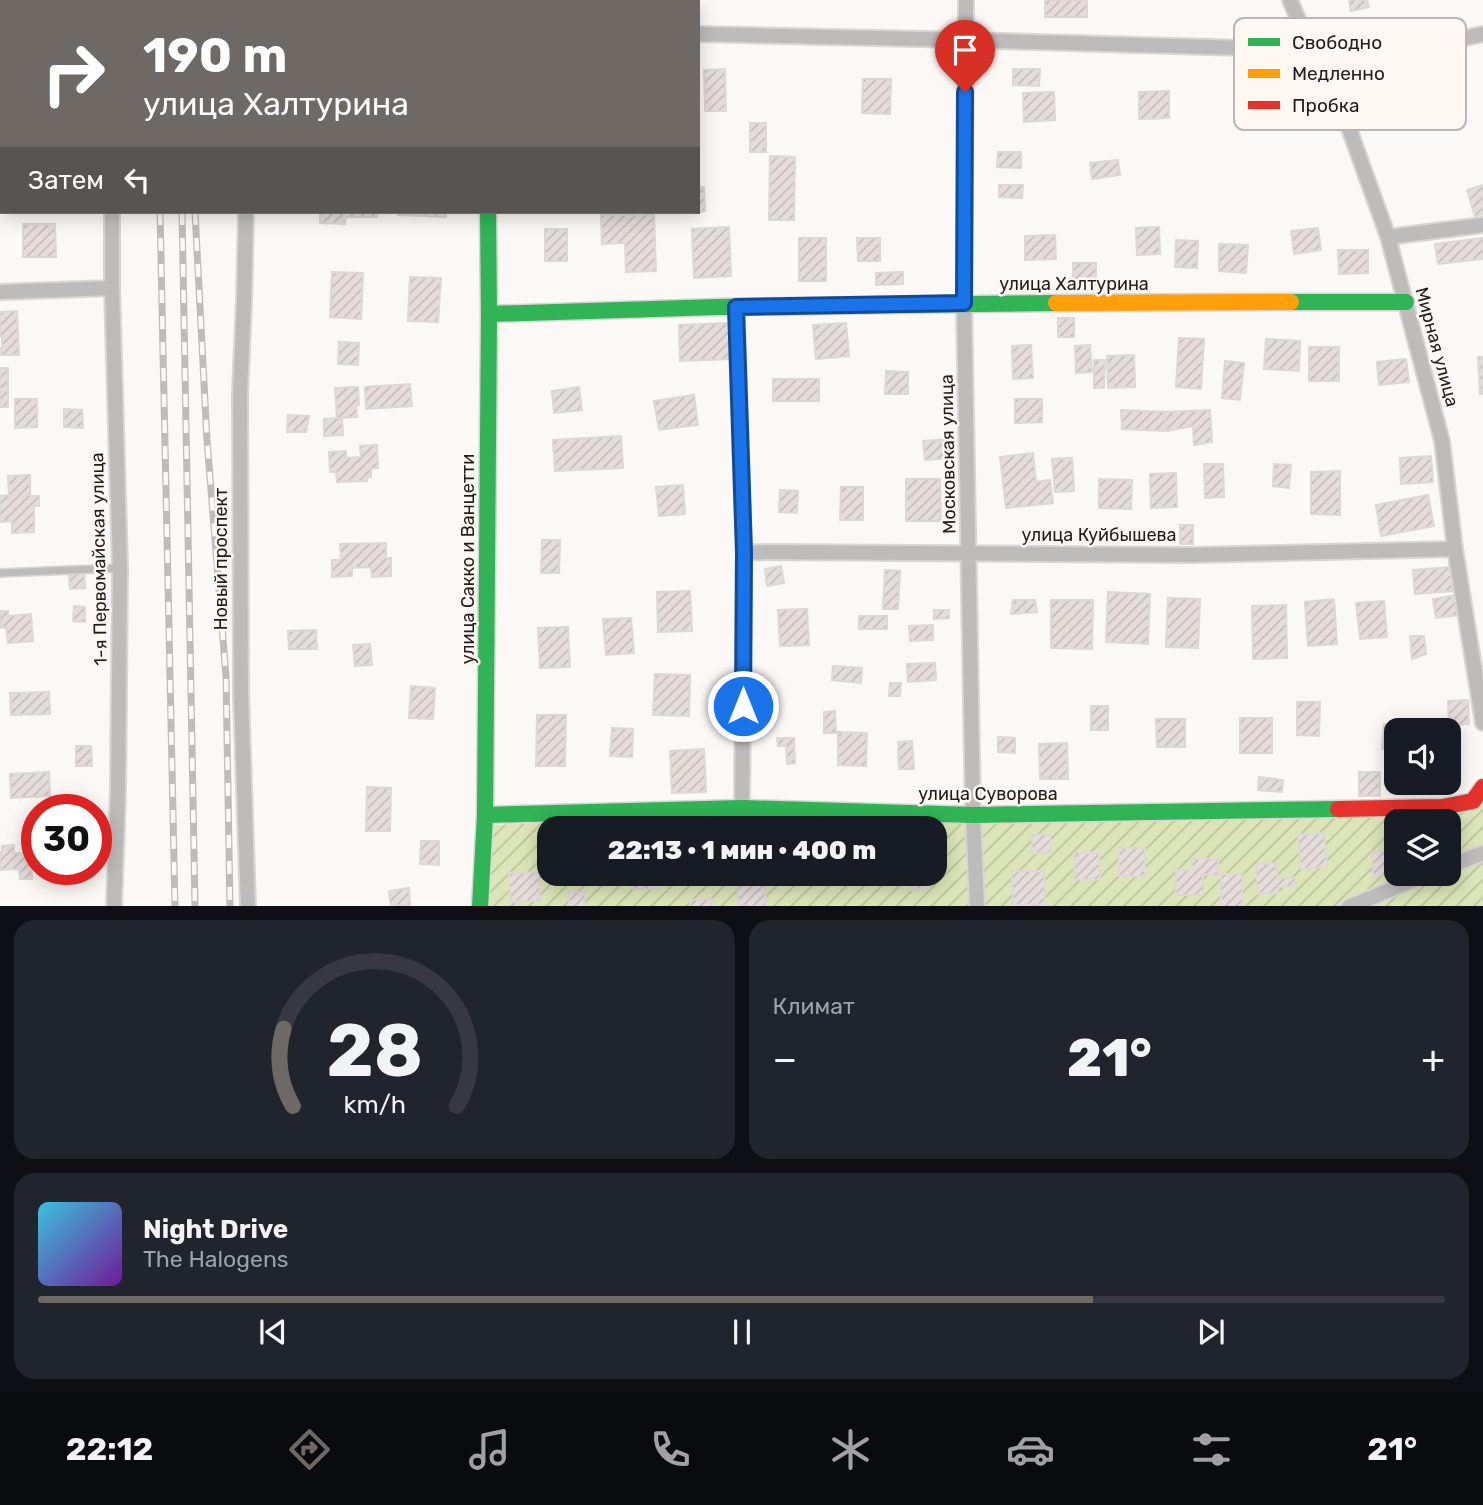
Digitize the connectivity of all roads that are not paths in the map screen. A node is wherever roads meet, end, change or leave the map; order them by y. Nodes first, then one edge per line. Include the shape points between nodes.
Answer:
1 (966, 0) edge
2 (1290, 0) edge
3 (1298, 18) edge
4 (700, 34) edge
5 (966, 40) junction
6 (1234, 48) edge
7 (1349, 130) edge
8 (112, 214) edge
9 (246, 214) edge
10 (488, 214) edge
11 (1483, 225) edge
12 (1388, 237) junction
13 (112, 288) junction
14 (0, 292) edge
15 (1406, 302) junction
16 (964, 303) junction
17 (736, 307) junction
18 (489, 314) junction
19 (1455, 549) junction
20 (744, 552) junction
21 (968, 554) junction
22 (120, 568) junction
23 (0, 573) edge
24 (1483, 723) edge
25 (1483, 787) edge
26 (742, 808) junction
27 (485, 815) junction
28 (972, 815) junction
29 (112, 834) edge
30 (117, 834) junction
31 (1483, 853) edge
32 (1461, 861) edge
33 (1398, 886) edge
34 (114, 906) edge
35 (247, 906) edge
36 (480, 906) edge
37 (976, 906) edge
38 (1349, 906) edge

1 - 5 street, Московская улица
2 - 3 street, Мирная улица
4 - 5 street
5 - 6 street
5 - 16 street, Московская улица
7 - 12 street, Мирная улица
8 - 13 street, 1-я Первомайская улица
9 - 35 street, Новый проспект via 240,393 240,666
10 - 18 street, улица Сакко и Ванцетти
11 - 12 street
12 - 15 street, Мирная улица
13 - 14 street
13 - 22 street, 1-я Первомайская улица
15 - 16 street, улица Халтурина
15 - 19 street, Мирная улица via 1442,441
16 - 17 street, улица Халтурина
16 - 21 street, Московская улица
17 - 18 street, улица Халтурина
17 - 20 street
18 - 27 street, улица Сакко и Ванцетти
19 - 21 street, улица Куйбышева
19 - 24 street, Мирная улица
20 - 21 street, улица Куйбышева
20 - 26 street
21 - 28 street, Московская улица
22 - 23 lane
22 - 30 street, 1-я Первомайская улица
25 - 28 street, улица Суворова via 1473,801 1443,807
26 - 27 street, улица Суворова
26 - 28 street, улица Суворова
27 - 36 street, улица Сакко и Ванцетти
28 - 37 street, Московская улица
29 - 30 lane
30 - 34 street, 1-я Первомайская улица
31 - 32 street
33 - 38 street

